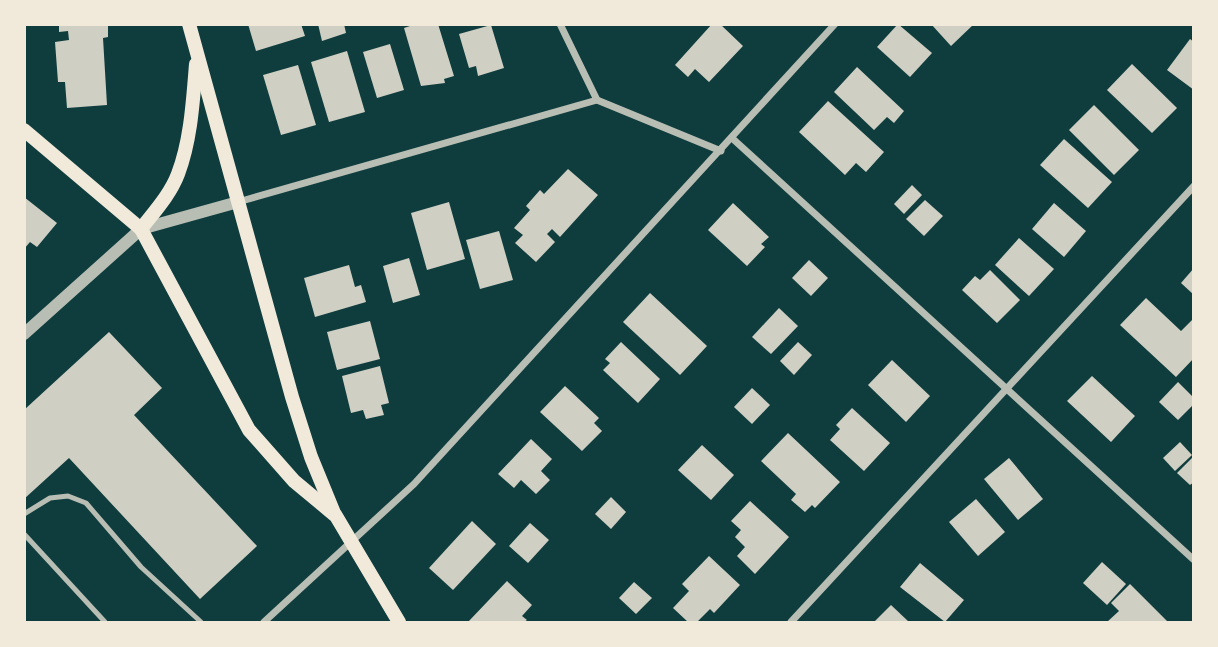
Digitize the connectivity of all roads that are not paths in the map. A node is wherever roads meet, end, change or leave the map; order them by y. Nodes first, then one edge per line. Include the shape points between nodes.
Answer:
1 (189, 24) edge
2 (560, 24) edge
3 (835, 24) edge
4 (197, 52) junction
5 (597, 100) junction
6 (24, 130) edge
7 (733, 139) junction
8 (721, 152) junction
9 (1194, 186) edge
10 (238, 202) junction
11 (141, 229) junction
12 (24, 334) edge
13 (1006, 389) junction
14 (24, 514) edge
15 (336, 516) junction
16 (24, 534) edge
17 (351, 542) junction
18 (1194, 560) edge
19 (105, 622) edge
20 (201, 622) edge
21 (264, 622) edge
22 (399, 622) edge
23 (791, 622) edge

1 - 4 main road
2 - 5 street
3 - 7 street
4 - 10 main road
4 - 11 main road via 192,111 178,173
5 - 8 street
5 - 10 street
6 - 11 main road
7 - 8 street
7 - 13 street
8 - 17 street via 414,484
9 - 13 street
10 - 11 street
10 - 15 main road via 292,397
11 - 12 street
11 - 15 main road via 249,430 294,481
13 - 18 street
13 - 23 street
14 - 20 lane via 50,498 68,496 86,503 141,567
15 - 17 main road
16 - 19 lane
17 - 21 street
17 - 22 main road

